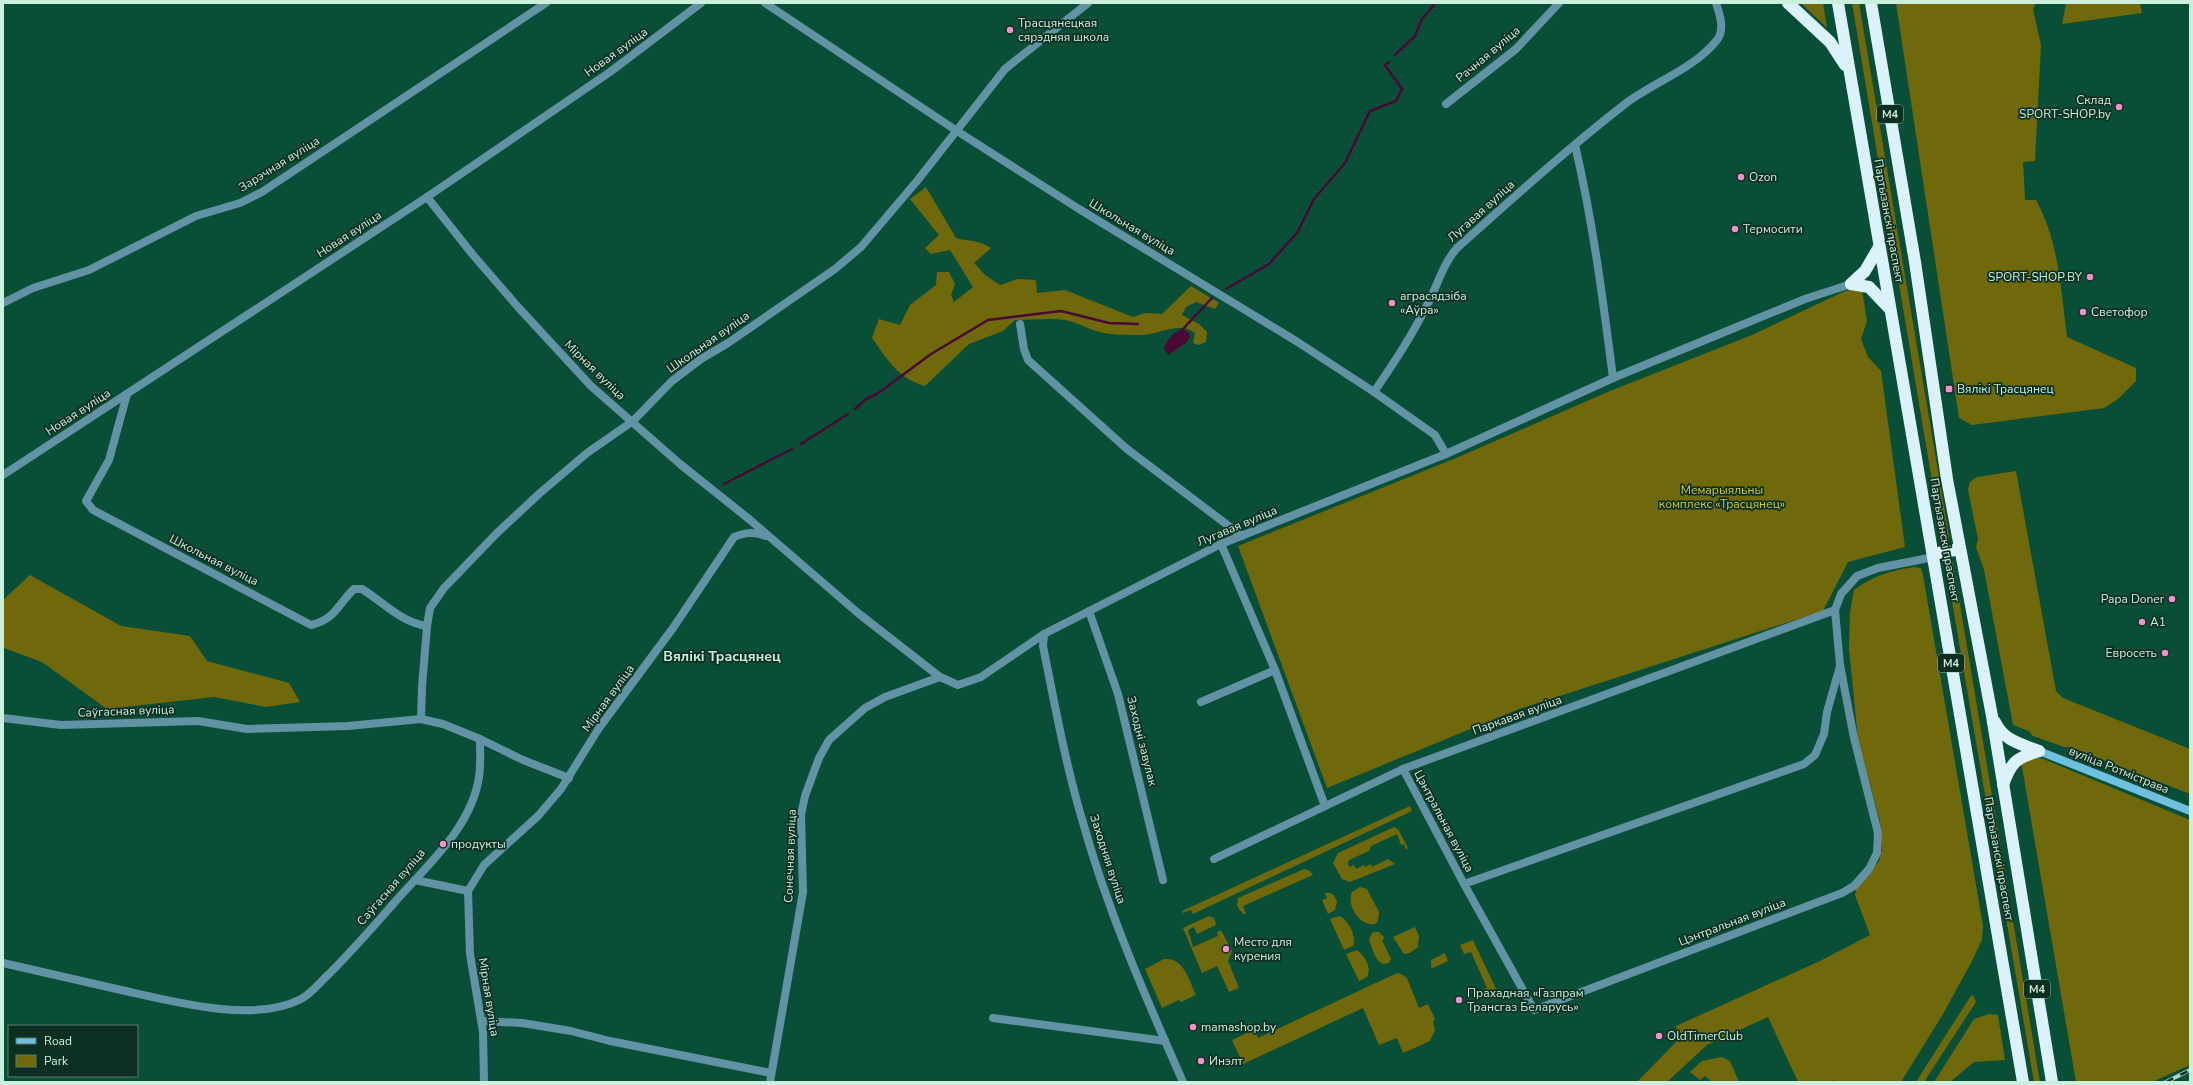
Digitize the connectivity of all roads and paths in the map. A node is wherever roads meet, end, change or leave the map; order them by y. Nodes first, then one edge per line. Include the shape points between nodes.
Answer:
1 (546, 3) edge
2 (701, 3) edge
3 (765, 3) edge
4 (1088, 3) edge
5 (1559, 3) edge
6 (1716, 3) edge
7 (1788, 3) edge
8 (1838, 3) edge
9 (1871, 3) edge
10 (1849, 72) junction
11 (1446, 104) dead end
12 (957, 131) junction
13 (1575, 145) junction
14 (427, 197) junction
15 (1879, 247) junction
16 (1851, 284) junction
17 (3, 303) edge
18 (1890, 309) junction
19 (1020, 324) dead end
20 (1613, 378) junction
21 (1374, 392) junction
22 (127, 394) junction
23 (633, 421) junction
24 (1446, 454) junction
25 (3, 475) edge
26 (749, 519) junction
27 (1242, 536) junction
28 (734, 537) junction
29 (769, 537) junction
30 (1221, 544) junction
31 (1960, 549) junction
32 (1934, 555) junction
33 (1835, 610) junction
34 (1089, 611) junction
35 (427, 626) junction
36 (1044, 634) junction
37 (1840, 666) junction
38 (1275, 670) junction
39 (940, 677) junction
40 (1201, 702) dead end
41 (1992, 716) junction
42 (3, 718) edge
43 (422, 719) junction
44 (480, 739) junction
45 (2039, 751) junction
46 (1403, 769) junction
47 (569, 778) junction
48 (2003, 786) junction
49 (1325, 806) junction
50 (2190, 811) edge
51 (1214, 859) dead end
52 (415, 880) junction
53 (1163, 880) dead end
54 (1464, 884) junction
55 (468, 891) junction
56 (3, 963) edge
57 (993, 1018) dead end
58 (481, 1020) junction
59 (1165, 1041) junction
60 (771, 1078) edge
61 (484, 1082) edge
62 (1183, 1082) edge
63 (2023, 1082) edge
64 (2052, 1082) edge

1 - 17 street, Зарэчная вуліца via 262,192 240,203 196,216 89,270 33,288
2 - 14 street, Новая вуліца via 610,72
3 - 12 street
4 - 12 street, Школьная вуліца via 1005,68
5 - 11 street, Рачная вуліца via 1516,49
6 - 13 street, Лугавая вуліца via 1722,28 1718,40 1700,56 1626,103
7 - 10 highway via 1830,42
8 - 10 highway, Партызанскі праспект / М4
9 - 31 highway, Партызанскі праспект / М4
10 - 15 highway, Партызанскі праспект / М4
12 - 21 street, Школьная вуліца
12 - 23 street, Школьная вуліца via 881,225 836,269 701,359 672,381
13 - 20 street via 1597,254
13 - 21 street, Лугавая вуліца via 1451,254 1414,330
14 - 22 street, Новая вуліца
14 - 23 street, Мірная вуліца via 473,255 552,345 591,386
15 - 16 highway via 1865,272
15 - 18 highway, Партызанскі праспект / М4
16 - 18 highway via 1869,287
16 - 20 street, Лугавая вуліца via 1798,302
18 - 32 highway, Партызанскі праспект / М4
19 - 27 street via 1028,360 1127,450
20 - 24 street, Лугавая вуліца
21 - 24 street via 1435,435
22 - 25 street, Новая вуліца
22 - 35 street, Школьная вуліца via 109,460 86,501 93,510 311,625 324,622 331,617 354,589 362,588 405,619 416,625
23 - 26 street, Мірная вуліца via 680,464
23 - 35 street, Школьная вуліца via 587,453 497,533 444,588 430,608
24 - 27 street, Лугавая вуліца
26 - 28 street
26 - 29 street, Мірная вуліца
27 - 30 street, Лугавая вуліца
28 - 29 street, Мірная вуліца via 752,532
28 - 47 street, Мірная вуліца via 673,628 599,728
29 - 39 street, Мірная вуліца
30 - 34 street, Лугавая вуліца
30 - 38 street
31 - 32 highway
31 - 41 highway, Партызанскі праспект / М4
32 - 33 street via 1878,568 1857,576 1840,594
32 - 63 highway, Партызанскі праспект / М4
33 - 37 street, Цэнтральная вуліца
33 - 46 street, Паркавая вуліца
34 - 36 street, Лугавая вуліца
34 - 53 street, Заходні завулак via 1118,694
35 - 43 street, Школьная вуліца
36 - 39 street, Мірная вуліца via 973,681 958,685
36 - 59 street, Заходняя вуліца via 1043,646 1065,753 1084,826 1109,902
37 - 54 street, Цэнтральная вуліца via 1827,712 1824,734 1815,755 1804,764
37 - 54 street, Цэнтральная вуліца via 1854,738 1878,833 1877,852 1869,869 1854,886 1534,1010
38 - 40 street
38 - 49 street
39 - 60 street, Сонечная вуліца via 885,697 865,708 829,740 819,758 801,815 802,892
41 - 45 highway via 2002,735
41 - 48 highway, Партызанскі праспект / М4
42 - 43 street, Саўгасная вуліца via 61,725 198,721 247,729 348,726
43 - 44 street, Саўгасная вуліца via 443,724
44 - 47 street
44 - 52 street, Саўгасная вуліца via 480,776 471,806 462,824
45 - 48 highway via 2018,758 2013,763
45 - 50 street, вуліца Ротмістрава
46 - 49 street, Паркавая вуліца
46 - 54 street, Цэнтральная вуліца
47 - 55 street, Мірная вуліца via 538,816 484,865
48 - 64 highway, Партызанскі праспект / М4
49 - 51 street, Паркавая вуліца
52 - 55 street
52 - 56 street, Саўгасная вуліца via 310,993 281,1006 239,1010 184,1004
55 - 58 street, Мірная вуліца via 470,954
57 - 59 street
58 - 60 street via 522,1022 571,1031
58 - 61 street, Мірная вуліца
59 - 62 street, Заходняя вуліца

